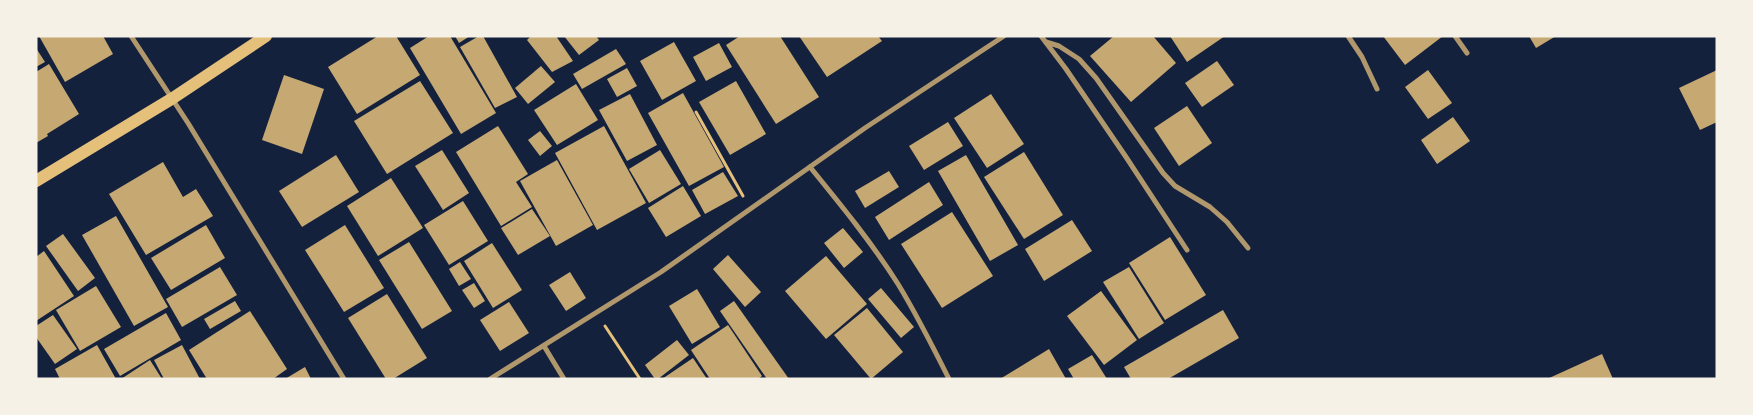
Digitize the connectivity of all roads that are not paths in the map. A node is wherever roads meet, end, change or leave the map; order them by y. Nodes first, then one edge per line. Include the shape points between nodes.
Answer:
1 (131, 36) edge
2 (266, 36) edge
3 (1004, 36) edge
4 (1041, 36) edge
5 (1348, 36) edge
6 (1455, 36) edge
7 (1046, 42) junction
8 (1467, 53) dead end
9 (1377, 89) dead end
10 (173, 98) junction
11 (810, 167) junction
12 (36, 181) edge
13 (1248, 248) dead end
14 (1187, 250) dead end
15 (544, 346) junction
16 (344, 379) edge
17 (490, 379) edge
18 (564, 379) edge
19 (949, 379) edge

1 - 10 street
2 - 10 main road
3 - 11 street
4 - 7 street
5 - 9 street
6 - 8 street
7 - 13 street via 1080,59 1163,173 1175,186 1210,206
7 - 14 street
10 - 12 main road
10 - 16 street
11 - 15 street via 661,272
11 - 19 street via 898,284
15 - 17 street
15 - 18 street

